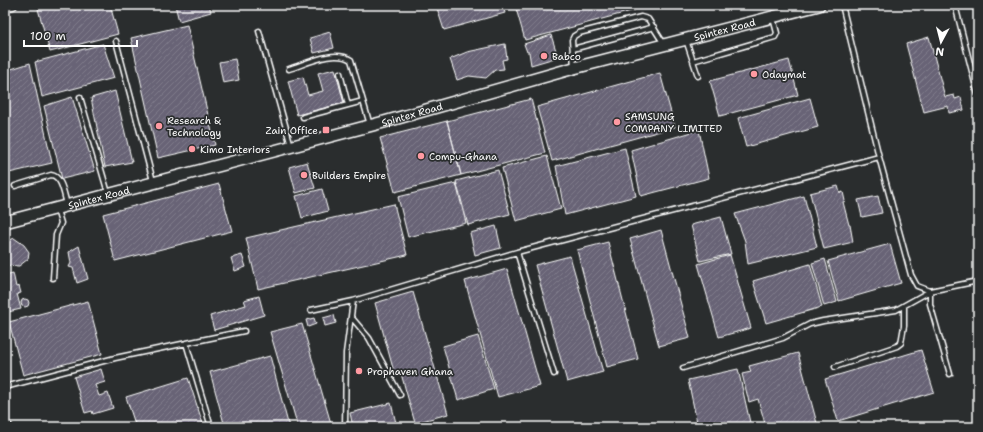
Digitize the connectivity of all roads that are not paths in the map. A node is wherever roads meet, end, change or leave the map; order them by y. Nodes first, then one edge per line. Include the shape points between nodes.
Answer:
1 (13, 5) edge
2 (842, 5) edge
3 (954, 5) edge
4 (813, 6) edge
5 (5, 7) edge
6 (773, 17) junction
7 (654, 27) junction
8 (259, 31) dead end
9 (686, 39) junction
10 (116, 41) dead end
11 (664, 45) junction
12 (573, 49) junction
13 (693, 61) junction
14 (574, 68) junction
15 (289, 69) dead end
16 (340, 73) dead end
17 (698, 76) dead end
18 (978, 95) edge
19 (80, 97) dead end
20 (363, 101) junction
21 (348, 105) junction
22 (303, 117) dead end
23 (370, 126) junction
24 (291, 147) junction
25 (879, 157) junction
26 (153, 184) junction
27 (15, 186) dead end
28 (109, 196) junction
29 (62, 208) junction
30 (5, 222) edge
31 (517, 252) junction
32 (53, 278) dead end
33 (978, 281) edge
34 (930, 291) junction
35 (353, 301) junction
36 (904, 307) junction
37 (311, 310) dead end
38 (352, 318) junction
39 (244, 331) dead end
40 (186, 343) junction
41 (835, 366) dead end
42 (684, 368) dead end
43 (554, 374) dead end
44 (950, 374) dead end
45 (5, 387) edge
46 (400, 395) dead end
47 (211, 427) edge
48 (345, 427) edge

1 - 5 street
2 - 25 lane
3 - 18 lane
4 - 6 main road, Spintex Road
6 - 9 main road, Spintex Road
6 - 13 lane via 777,33 775,38
7 - 11 lane
7 - 12 lane
7 - 12 lane via 641,16 579,32 572,40
8 - 24 lane
9 - 11 main road, Spintex Road
9 - 13 lane
10 - 26 lane
11 - 14 main road, Spintex Road
12 - 14 lane
13 - 17 lane
14 - 23 main road, Spintex Road
15 - 20 lane via 331,56 346,57 351,60
16 - 21 lane
19 - 28 lane
20 - 21 lane
20 - 23 lane
21 - 22 lane
23 - 24 main road, Spintex Road
24 - 26 main road, Spintex Road
25 - 31 lane
25 - 34 lane via 910,275 917,286
26 - 28 main road, Spintex Road
27 - 29 lane via 55,176 59,180
28 - 29 main road, Spintex Road
29 - 30 main road, Spintex Road
29 - 32 lane via 61,223 56,235
31 - 35 lane
31 - 43 lane
33 - 34 lane
34 - 36 lane
34 - 44 lane via 930,304
35 - 37 lane
35 - 38 lane
36 - 41 lane via 901,343
36 - 42 lane via 810,324 783,338
38 - 46 lane via 369,338
38 - 48 lane via 346,353
39 - 40 lane
40 - 45 lane via 115,358
40 - 47 lane

